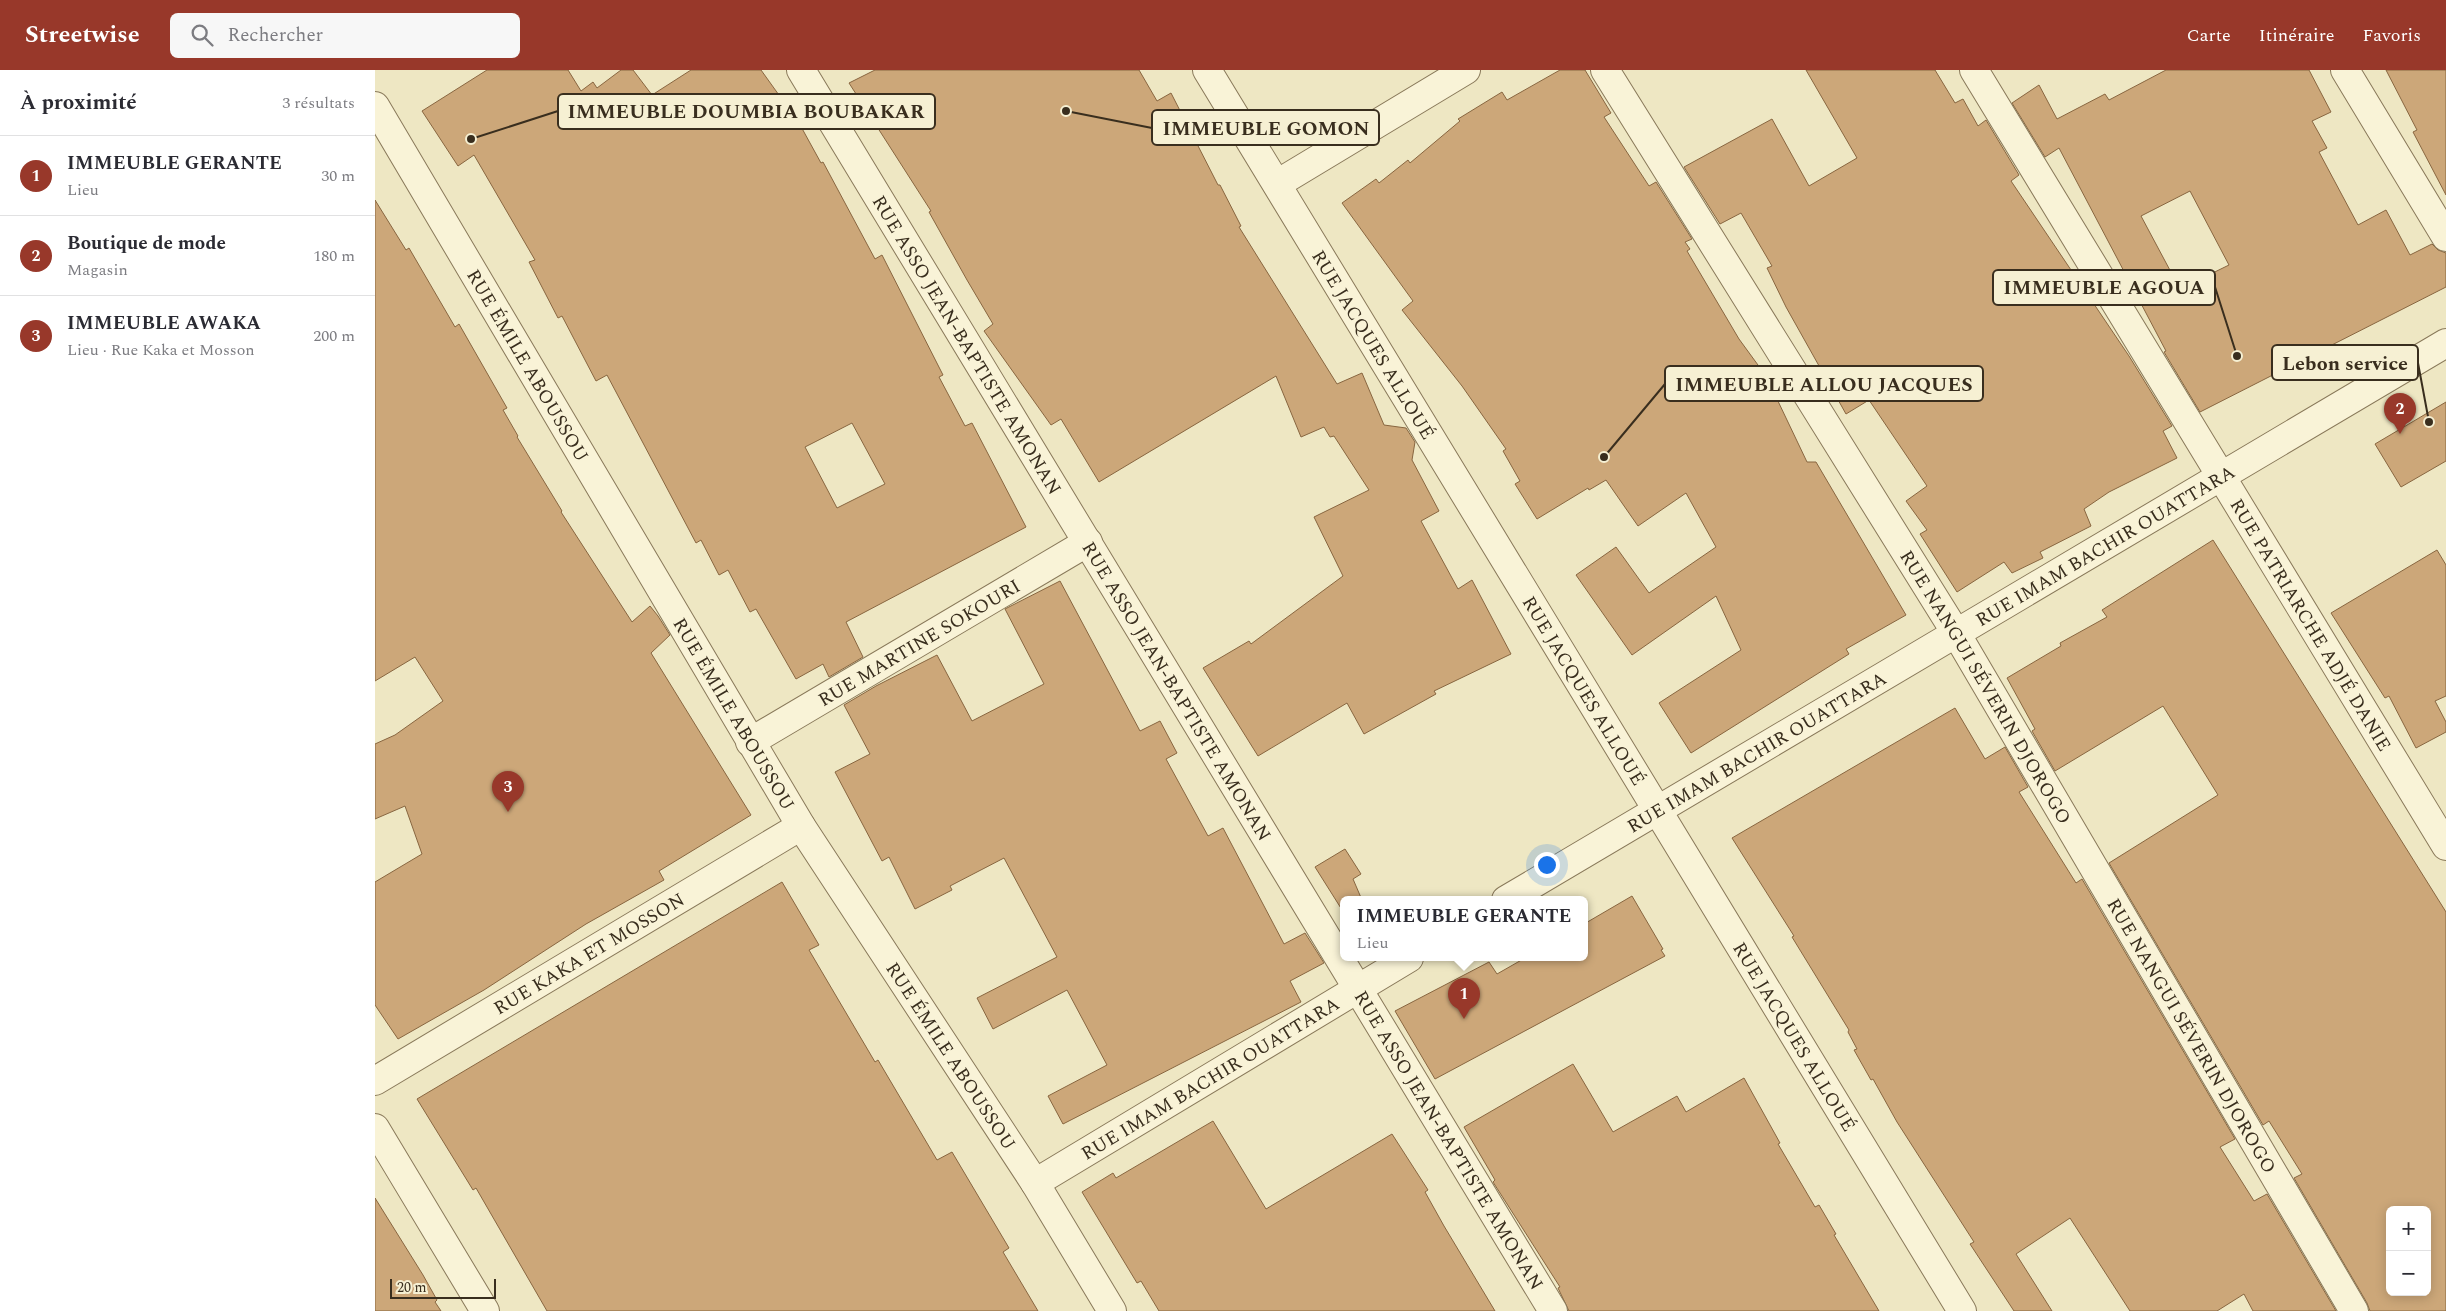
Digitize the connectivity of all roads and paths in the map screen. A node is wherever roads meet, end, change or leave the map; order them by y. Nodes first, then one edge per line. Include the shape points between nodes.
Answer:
1 (801, 70) edge
2 (1207, 70) edge
3 (1466, 70) edge
4 (1605, 70) edge
5 (1974, 70) edge
6 (2345, 70) edge
7 (375, 106) edge
8 (1277, 184) junction
9 (2446, 237) edge
10 (2446, 343) edge
11 (2221, 476) junction
12 (1088, 542) junction
13 (1956, 633) junction
14 (750, 742) junction
15 (1658, 810) junction
16 (801, 826) junction
17 (2446, 846) edge
18 (1514, 896) edge
19 (1340, 957) edge
20 (1343, 961) edge
21 (1404, 961) edge
22 (1359, 988) junction
23 (375, 1081) edge
24 (375, 1128) edge
25 (1035, 1183) junction
26 (485, 1311) edge
27 (1112, 1311) edge
28 (1553, 1311) edge
29 (1962, 1311) edge
30 (2354, 1311) edge

1 - 12 street, RUE ASSO JEAN-BAPTISTE AMONAN
2 - 8 street, RUE JACQUES ALLOUÉ
3 - 8 street
4 - 13 street, RUE NANGUI SÉVERIN DJOROGO
5 - 11 street, RUE PATRIARCHE ADJÉ DANIE
6 - 9 street
7 - 14 street, RUE ÉMILE ABOUSSOU
8 - 15 street, RUE JACQUES ALLOUÉ
10 - 11 street, RUE IMAM BACHIR OUATTARA
11 - 13 street, RUE IMAM BACHIR OUATTARA
11 - 17 street, RUE PATRIARCHE ADJÉ DANIE
12 - 14 street, RUE MARTINE SOKOURI
12 - 19 street, RUE ASSO JEAN-BAPTISTE AMONAN
13 - 15 street, RUE IMAM BACHIR OUATTARA
13 - 30 street, RUE NANGUI SÉVERIN DJOROGO
14 - 16 street, RUE ÉMILE ABOUSSOU
15 - 18 street, RUE IMAM BACHIR OUATTARA
15 - 29 street, RUE JACQUES ALLOUÉ
16 - 23 street, RUE KAKA ET MOSSON
16 - 25 street, RUE ÉMILE ABOUSSOU
20 - 22 street, RUE ASSO JEAN-BAPTISTE AMONAN
21 - 22 street, RUE IMAM BACHIR OUATTARA
22 - 25 street, RUE IMAM BACHIR OUATTARA
22 - 28 street, RUE ASSO JEAN-BAPTISTE AMONAN
24 - 26 street
25 - 27 street, RUE ÉMILE ABOUSSOU

